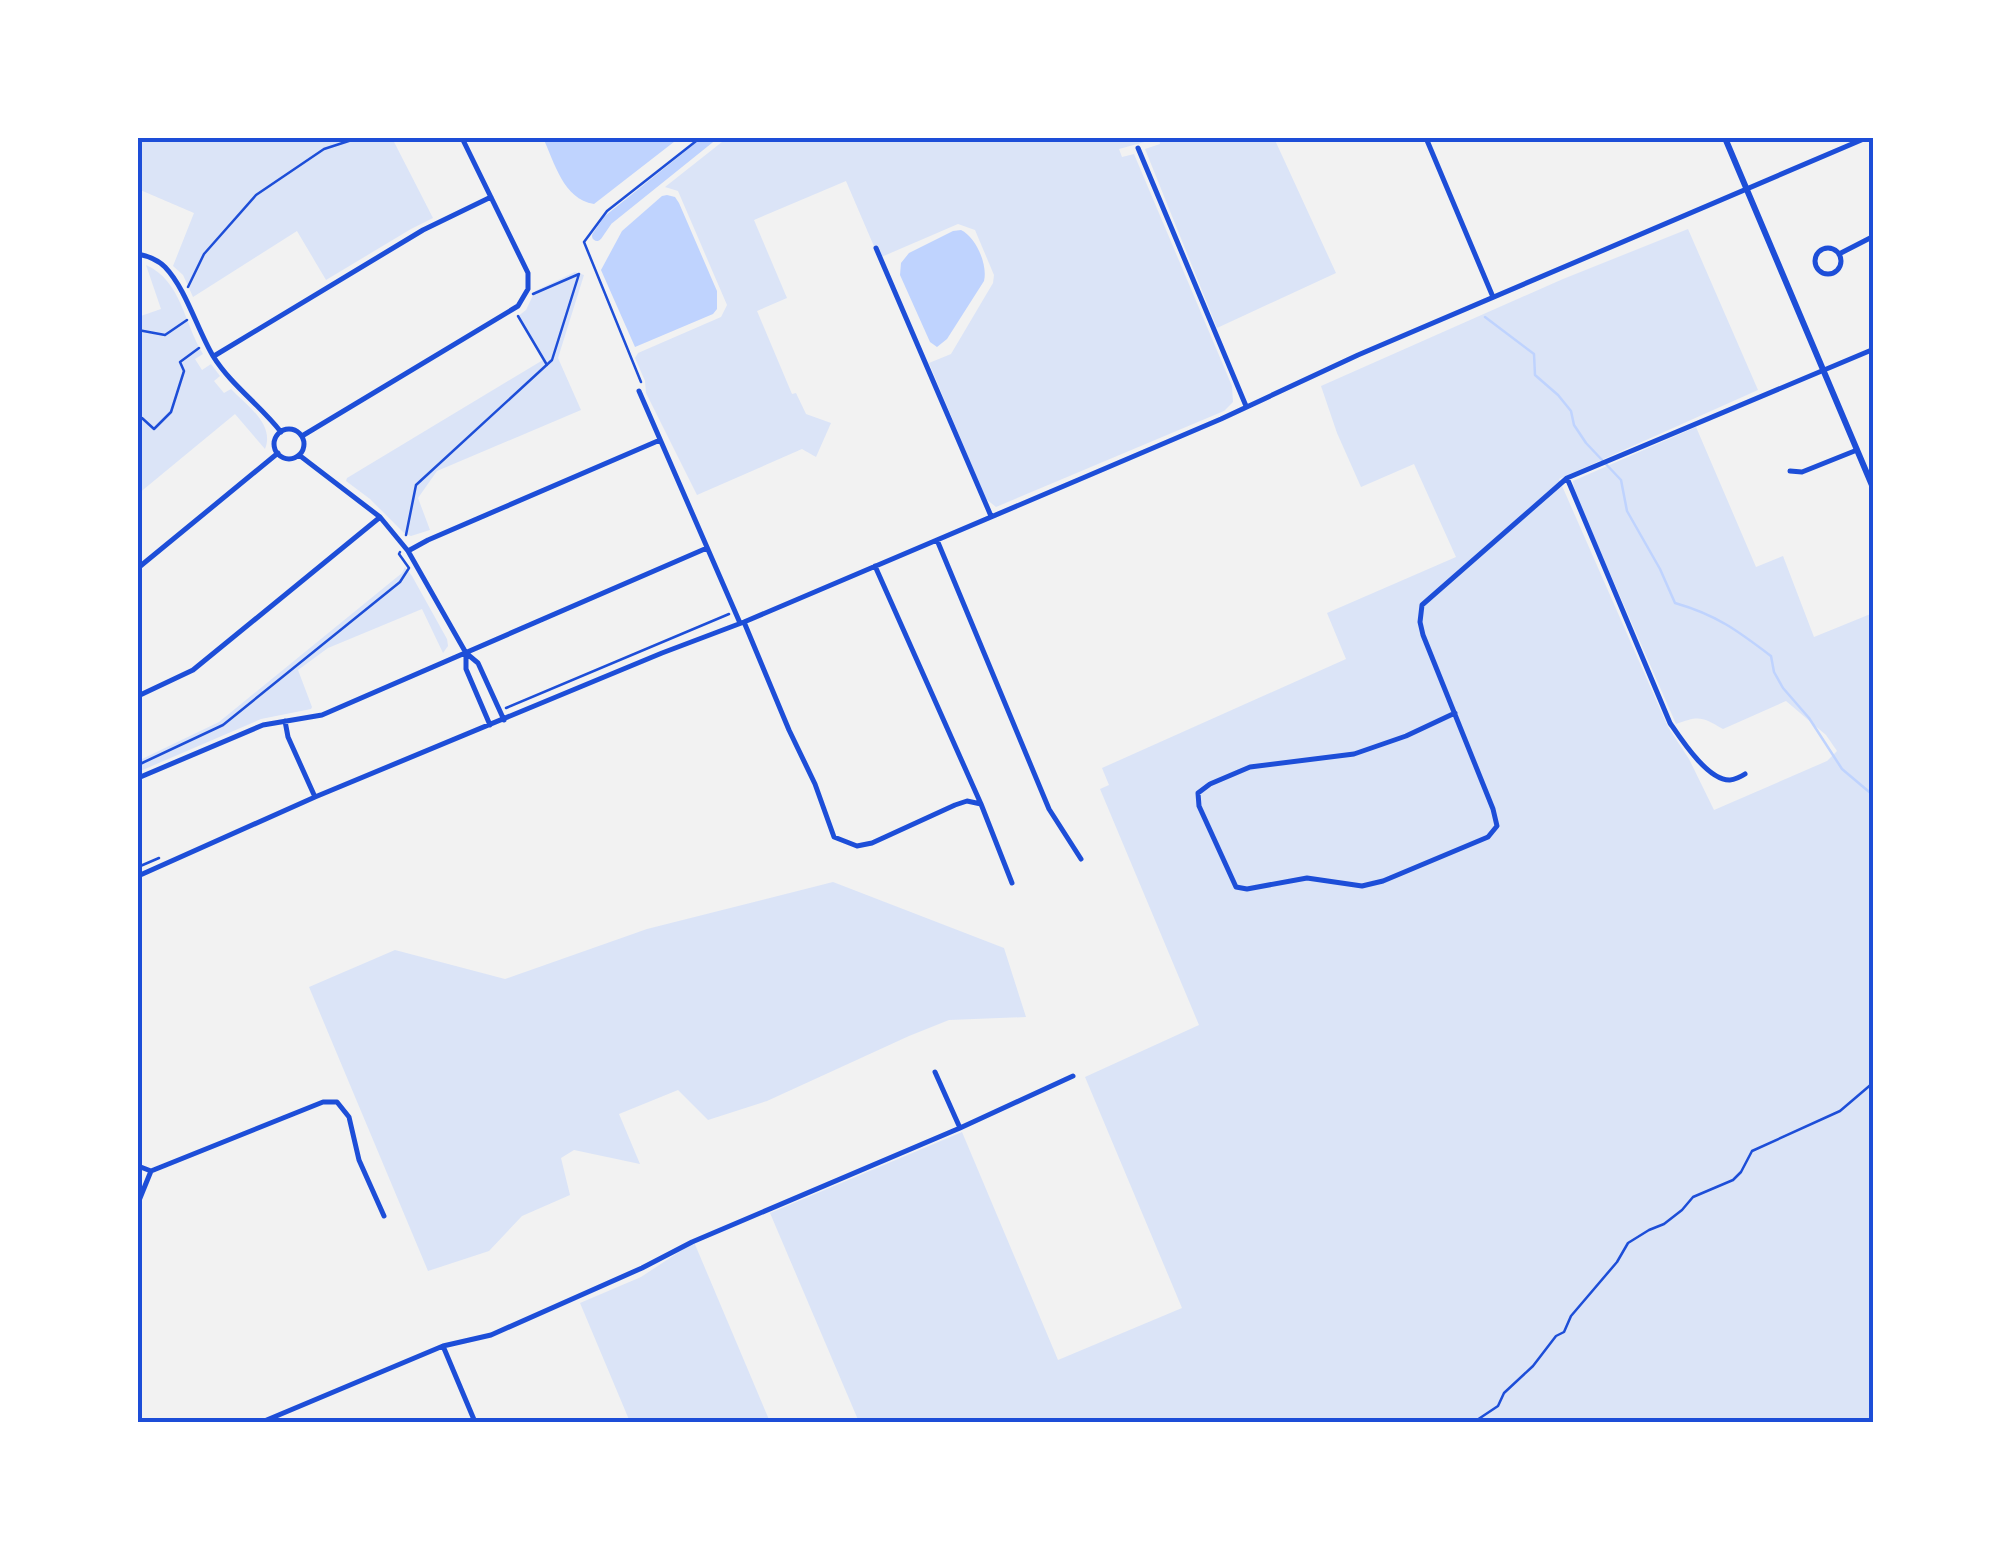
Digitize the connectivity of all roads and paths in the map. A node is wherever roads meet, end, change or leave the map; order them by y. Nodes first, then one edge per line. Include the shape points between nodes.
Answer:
1 (358, 138) edge
2 (462, 138) edge
3 (700, 138) edge
4 (1426, 138) edge
5 (1725, 138) edge
6 (1866, 138) edge
7 (1138, 148) dead end
8 (1746, 189) junction
9 (492, 197) junction
10 (1874, 236) edge
11 (586, 237) dead end
12 (876, 248) dead end
13 (138, 254) edge
14 (1839, 254) junction
15 (184, 297) junction
16 (1493, 297) junction
17 (529, 300) dead end
18 (519, 313) dead end
19 (188, 319) dead end
20 (138, 330) edge
21 (206, 342) junction
22 (1874, 349) edge
23 (214, 356) junction
24 (547, 365) junction
25 (1824, 372) junction
26 (639, 390) dead end
27 (1246, 406) junction
28 (138, 422) edge
29 (280, 432) junction
30 (302, 436) junction
31 (660, 440) junction
32 (1857, 450) junction
33 (278, 454) junction
34 (300, 455) junction
35 (1790, 471) dead end
36 (1567, 478) junction
37 (1874, 490) edge
38 (380, 517) junction
39 (991, 517) junction
40 (937, 540) junction
41 (406, 548) junction
42 (707, 548) junction
43 (875, 566) junction
44 (138, 568) edge
45 (723, 616) dead end
46 (742, 622) junction
47 (466, 652) junction
48 (486, 681) junction
49 (474, 686) junction
50 (138, 696) edge
51 (508, 708) dead end
52 (1455, 713) junction
53 (504, 720) junction
54 (284, 721) junction
55 (490, 725) junction
56 (138, 765) edge
57 (1745, 774) dead end
58 (138, 778) edge
59 (315, 798) junction
60 (980, 804) junction
61 (1081, 859) dead end
62 (138, 876) edge
63 (1012, 883) dead end
64 (935, 1072) dead end
65 (1072, 1076) dead end
66 (1874, 1082) edge
67 (960, 1128) junction
68 (138, 1166) edge
69 (151, 1171) junction
70 (138, 1203) edge
71 (384, 1216) dead end
72 (442, 1346) junction
73 (262, 1422) edge
74 (476, 1422) edge
75 (1474, 1422) edge

1 - 15 path via 324,149 256,195 204,254
2 - 9 street
3 - 11 path via 608,211
4 - 16 street
5 - 8 street
6 - 8 street
7 - 27 street
8 - 16 street
8 - 25 street
9 - 23 street via 423,230
9 - 30 street via 528,273 518,306
10 - 14 street
12 - 39 street
13 - 15 street via 162,264
14 - 14 street via 1821,250 1817,270 1838,271
15 - 21 street
16 - 27 street
17 - 24 path via 579,274
18 - 24 path
19 - 20 path via 166,334
21 - 23 street
21 - 28 path via 180,362 184,371 170,412 154,429 142,418
22 - 25 street
23 - 29 street
24 - 41 path via 416,485
25 - 32 street
25 - 36 street
26 - 31 street
27 - 39 street
29 - 30 street
29 - 33 street
30 - 34 street
31 - 41 street
31 - 42 street
32 - 35 street
32 - 37 street
33 - 34 street
33 - 44 street
34 - 38 street
36 - 52 street via 1422,605 1420,622
36 - 57 street via 1670,723 1705,768 1722,779
38 - 41 street
38 - 50 street via 193,670
39 - 40 street
40 - 43 street
40 - 61 street via 1049,809
41 - 47 street
41 - 56 path via 399,554 409,568 400,582 223,725
42 - 46 street
42 - 47 street
43 - 46 street
43 - 60 street
45 - 51 path
46 - 53 street
46 - 60 street via 834,837 857,846 872,843 954,804
47 - 48 street
47 - 49 street
47 - 54 street via 322,714
48 - 49 street
48 - 53 street
49 - 55 street
52 - 52 street via 1497,826 1488,836 1362,886 1307,878 1236,887 1198,793 1250,767 1354,754
53 - 55 street
54 - 58 street
54 - 59 street
55 - 59 street
59 - 62 street
60 - 63 street
64 - 67 street
65 - 67 street
66 - 75 path via 1840,1111 1752,1151 1733,1180 1693,1197 1664,1224 1628,1242 1564,1332 1498,1406
67 - 72 street via 491,1335
68 - 69 street
69 - 70 street
69 - 71 street via 337,1102 349,1116 359,1160
72 - 73 street
72 - 74 street

